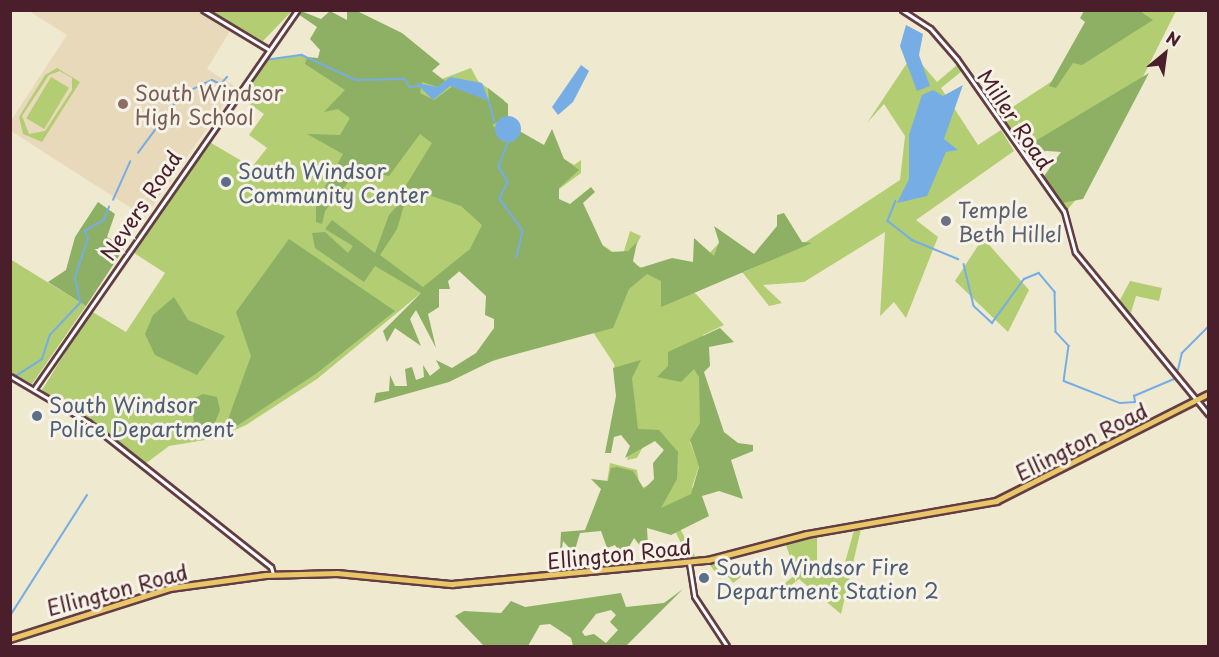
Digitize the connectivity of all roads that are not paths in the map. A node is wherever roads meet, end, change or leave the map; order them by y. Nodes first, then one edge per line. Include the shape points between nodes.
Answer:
1 (203, 10) edge
2 (297, 10) edge
3 (902, 10) edge
4 (268, 49) junction
5 (10, 376) edge
6 (34, 389) junction
7 (1209, 394) edge
8 (1197, 400) junction
9 (1209, 414) edge
10 (689, 563) junction
11 (273, 574) junction
12 (10, 639) edge
13 (728, 646) edge

1 - 4 street
2 - 4 street, Nevers Road
3 - 8 street, Miller Road via 930,28 957,60 1064,211 1075,252
4 - 6 street, Nevers Road
5 - 6 street
6 - 11 street via 88,423 268,566
7 - 8 main road, Ellington Road
8 - 9 street, Miller Road
8 - 10 main road, Ellington Road via 996,501 863,522
10 - 11 main road, Ellington Road via 452,584 337,573
10 - 13 street via 694,596
11 - 12 main road, Ellington Road via 170,588

